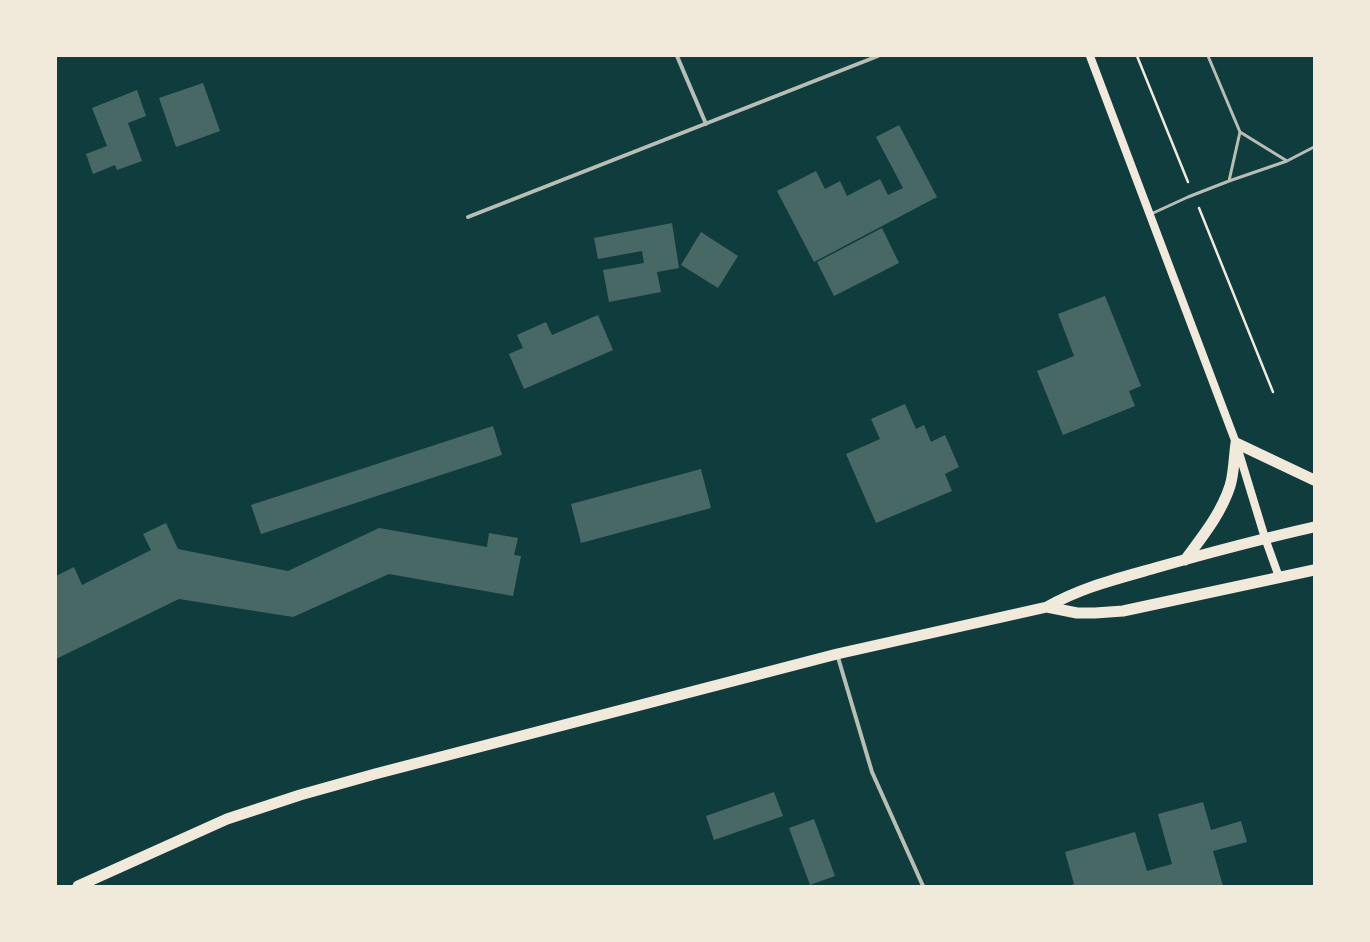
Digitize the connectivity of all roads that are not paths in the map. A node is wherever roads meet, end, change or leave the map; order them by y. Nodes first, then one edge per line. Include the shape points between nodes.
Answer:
1 (677, 56) edge
2 (878, 56) edge
3 (1090, 56) edge
4 (1208, 56) edge
5 (706, 124) junction
6 (1240, 132) junction
7 (1314, 147) edge
8 (1287, 161) junction
9 (1229, 181) junction
10 (1150, 215) junction
11 (468, 217) dead end
12 (1236, 443) junction
13 (1314, 480) edge
14 (1314, 527) edge
15 (1265, 538) junction
16 (1185, 560) junction
17 (1314, 570) edge
18 (1279, 577) junction
19 (1047, 606) junction
20 (836, 654) junction
21 (78, 886) edge
22 (923, 886) edge

1 - 5 street
2 - 5 street
3 - 10 main road
4 - 6 lane
5 - 11 street
6 - 8 lane
6 - 9 lane
7 - 8 lane
8 - 9 lane
9 - 10 lane
10 - 12 main road
12 - 13 highway
12 - 15 main road
12 - 16 highway via 1230,485 1221,507
14 - 15 highway
15 - 16 highway
15 - 18 main road
16 - 19 highway via 1084,589
17 - 18 highway
18 - 19 highway via 1123,610 1077,613
19 - 20 highway
20 - 21 highway via 300,795 227,819
20 - 22 street via 872,772

